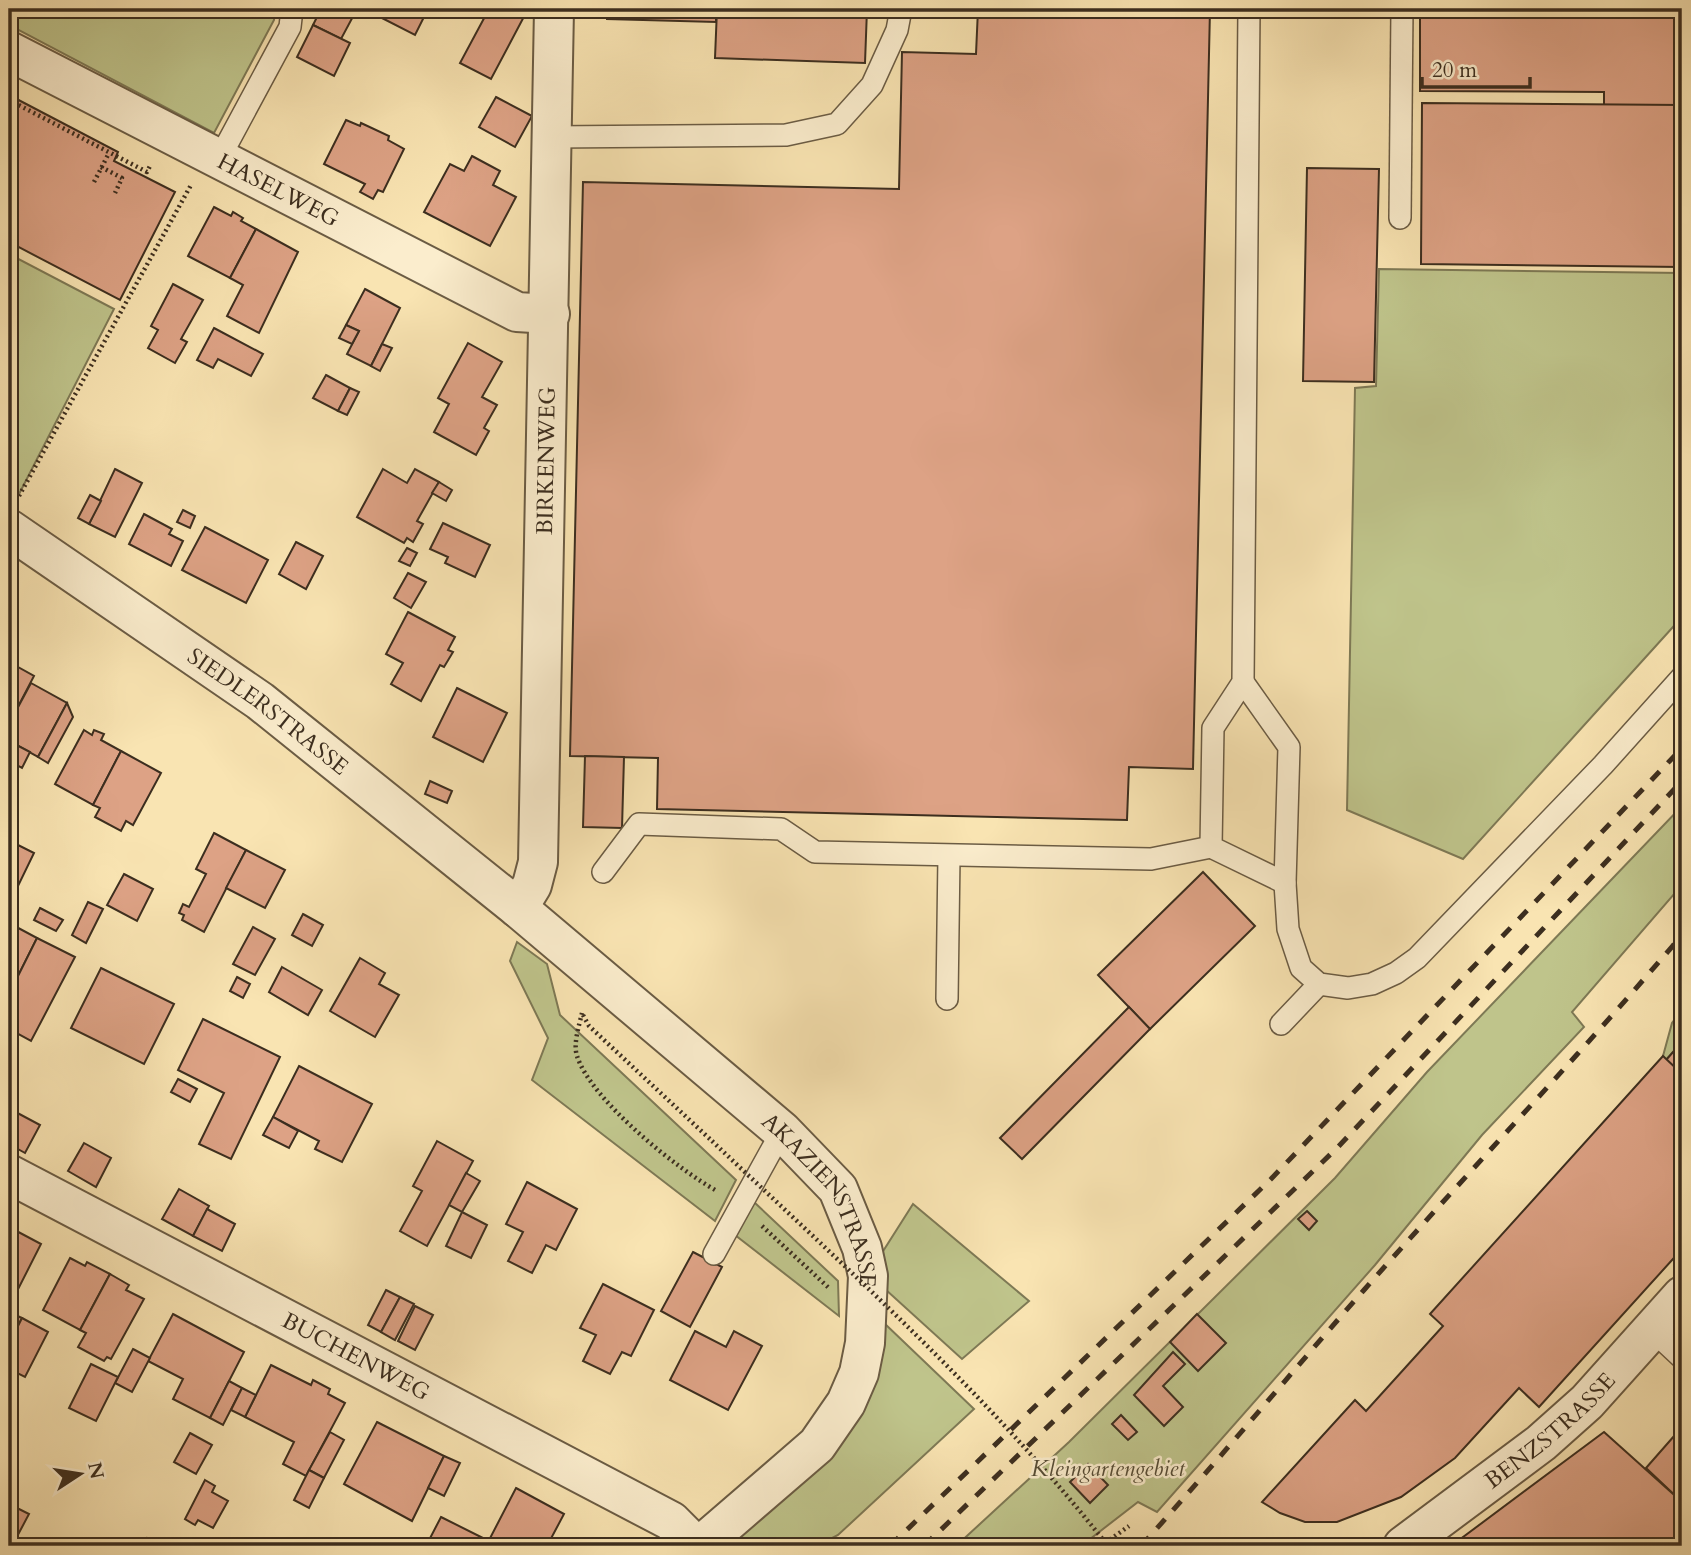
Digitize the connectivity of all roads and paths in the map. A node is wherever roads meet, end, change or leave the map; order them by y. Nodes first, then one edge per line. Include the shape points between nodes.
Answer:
1 (292, 9) edge
2 (554, 9) edge
3 (901, 9) edge
4 (1249, 9) edge
5 (1402, 9) edge
6 (9, 51) edge
7 (9, 100) edge
8 (552, 137) junction
9 (109, 153) junction
10 (214, 157) junction
11 (101, 167) junction
12 (147, 172) dead end
13 (94, 182) dead end
14 (115, 193) dead end
15 (1399, 218) dead end
16 (550, 314) junction
17 (12, 515) edge
18 (1682, 677) edge
19 (1243, 682) junction
20 (1210, 846) junction
21 (949, 856) junction
22 (603, 873) dead end
23 (1285, 883) junction
24 (518, 908) junction
25 (1319, 984) junction
26 (947, 999) dead end
27 (582, 1013) dead end
28 (1281, 1024) dead end
29 (589, 1026) dead end
30 (782, 1131) junction
31 (9, 1174) edge
32 (741, 1205) junction
33 (714, 1254) dead end
34 (1682, 1296) edge
35 (868, 1308) junction
36 (1652, 1330) junction
37 (1682, 1358) edge
38 (1129, 1527) dead end
39 (698, 1546) edge
40 (1101, 1546) edge
41 (1108, 1546) edge
42 (1403, 1546) edge

1 - 10 lane via 290,27
2 - 8 street, BIRKENWEG
3 - 8 lane via 897,30 872,85 837,124 786,135
4 - 19 lane
5 - 15 lane
6 - 10 street, HASELWEG
7 - 9 path
8 - 16 street, BIRKENWEG
9 - 11 path
9 - 12 path
10 - 16 street, HASELWEG via 517,312
10 - 17 path
11 - 13 path
11 - 14 path via 122,178
16 - 24 street, BIRKENWEG via 538,862 532,885
17 - 24 street, SIEDLERSTRASSE via 260,701
18 - 25 lane via 1417,958 1372,984 1348,988
19 - 20 lane via 1213,728
19 - 23 lane via 1289,747
20 - 21 lane via 1151,859
20 - 23 lane
21 - 22 lane via 815,852 781,829 639,824
21 - 26 lane
23 - 25 lane via 1288,929 1301,968
24 - 30 street, AKAZIENSTRASSE
25 - 28 lane
27 - 32 path via 576,1053 584,1073 659,1152
29 - 41 path, bridge via 977,1394
30 - 32 lane
30 - 35 street, AKAZIENSTRASSE via 838,1189 862,1248
31 - 39 street, BUCHENWEG via 671,1521
32 - 33 lane
32 - 35 path via 822,1284
34 - 36 street, BENZSTRASSE
35 - 39 street, AKAZIENSTRASSE via 859,1373 830,1429 794,1467
36 - 37 lane
36 - 42 street, BENZSTRASSE via 1587,1402 1541,1443
38 - 40 path

